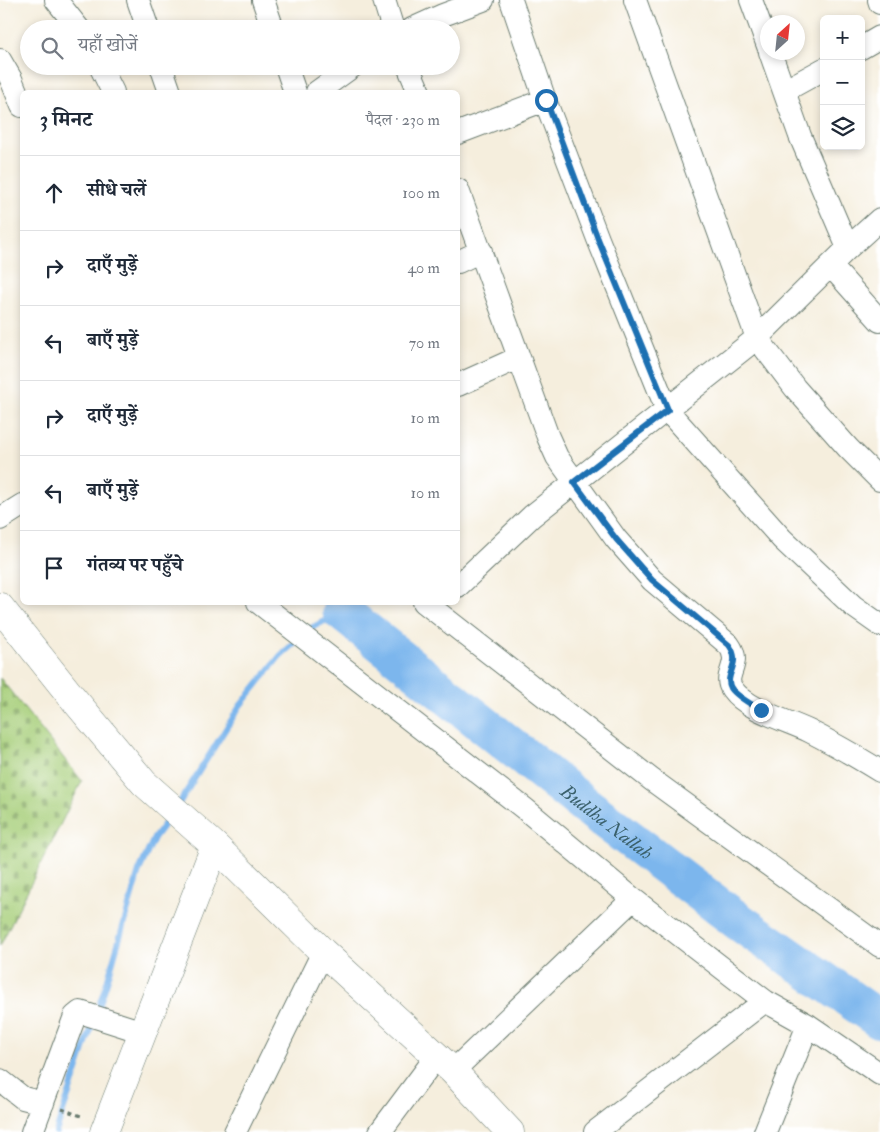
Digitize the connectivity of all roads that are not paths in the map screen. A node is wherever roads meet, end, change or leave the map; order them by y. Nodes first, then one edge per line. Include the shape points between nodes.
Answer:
1 (56, 0) edge
2 (138, 0) edge
3 (263, 0) edge
4 (384, 0) edge
5 (483, 0) edge
6 (511, 0) edge
7 (635, 0) edge
8 (751, 0) edge
9 (72, 20) edge
10 (145, 20) edge
11 (270, 20) edge
12 (390, 20) edge
13 (431, 20) edge
14 (760, 24) edge
15 (880, 37) edge
16 (865, 46) edge
17 (0, 60) edge
18 (773, 60) edge
19 (820, 71) edge
20 (104, 75) edge
21 (164, 75) edge
22 (289, 75) edge
23 (341, 75) edge
24 (412, 75) edge
25 (111, 90) edge
26 (169, 90) edge
27 (293, 90) edge
28 (320, 90) edge
29 (418, 90) edge
30 (784, 91) junction
31 (546, 100) junction
32 (20, 101) edge
33 (460, 132) edge
34 (460, 195) edge
35 (880, 219) edge
36 (848, 248) junction
37 (481, 251) junction
38 (460, 261) edge
39 (831, 266) junction
40 (880, 321) edge
41 (757, 338) junction
42 (518, 358) junction
43 (460, 384) edge
44 (668, 410) junction
45 (880, 480) edge
46 (574, 482) junction
47 (20, 506) edge
48 (0, 519) edge
49 (460, 584) edge
50 (432, 605) edge
51 (0, 607) edge
52 (265, 608) edge
53 (880, 626) edge
54 (880, 772) edge
55 (215, 846) junction
56 (634, 899) junction
57 (880, 946) edge
58 (323, 952) junction
59 (765, 1001) junction
60 (808, 1025) junction
61 (143, 1032) junction
62 (445, 1064) junction
63 (880, 1074) edge
64 (0, 1080) edge
65 (43, 1103) junction
66 (32, 1132) edge
67 (104, 1132) edge
68 (235, 1132) edge
69 (380, 1132) edge
70 (510, 1132) edge
71 (595, 1132) edge
72 (765, 1132) edge

1 - 9 street
2 - 10 street
3 - 11 street
4 - 12 street
5 - 13 street
6 - 31 street
7 - 41 street
8 - 14 street
15 - 16 street
17 - 32 street
18 - 30 street
19 - 30 street
20 - 25 street
21 - 26 street
22 - 27 street
23 - 28 street
24 - 29 street
30 - 36 street
31 - 33 street
31 - 44 street via 598,239
34 - 37 street
35 - 36 street
36 - 39 street
37 - 38 street
37 - 42 street
39 - 40 street
39 - 41 street
41 - 44 street
41 - 45 street via 794,388
42 - 43 street
42 - 46 street via 548,438
44 - 46 street
44 - 53 street via 782,540 853,606
46 - 49 street via 532,516
46 - 54 street via 616,539 652,580 729,645 735,662 729,680 731,688 761,710 809,732
47 - 48 street
50 - 57 street via 652,780
51 - 55 street via 144,782
52 - 56 street via 525,809
55 - 58 street
55 - 61 street
56 - 59 street
56 - 62 street
58 - 62 street
58 - 68 street
59 - 60 street
59 - 71 street
60 - 63 street
60 - 72 street
61 - 65 street via 80,1012 71,1024
61 - 67 street
62 - 69 street
62 - 70 street
64 - 65 street via 23,1098
65 - 66 street

